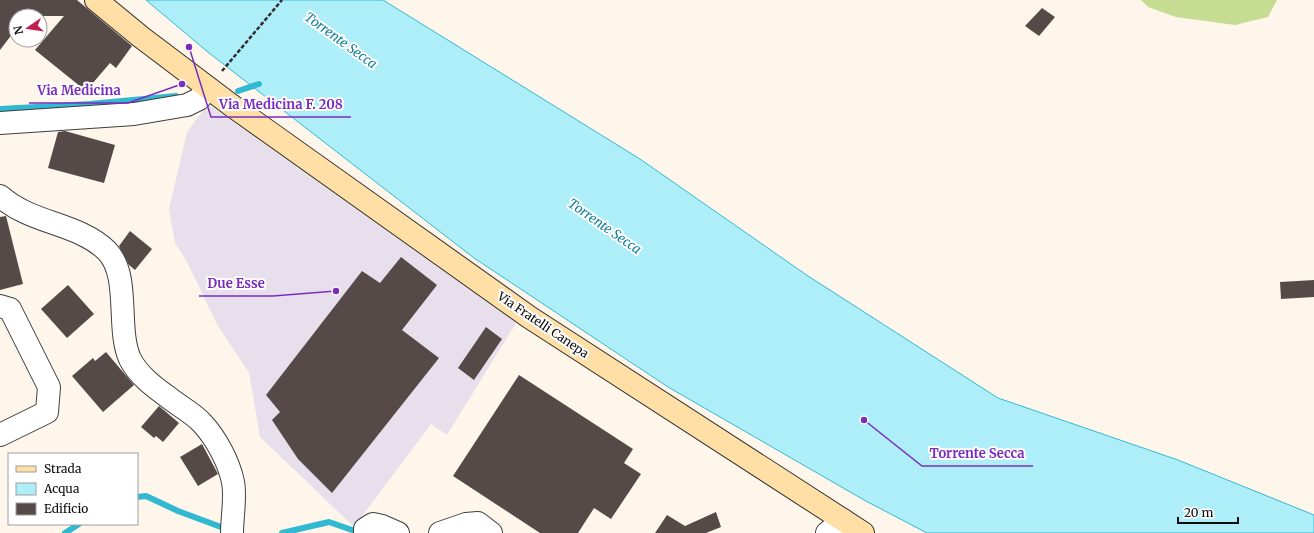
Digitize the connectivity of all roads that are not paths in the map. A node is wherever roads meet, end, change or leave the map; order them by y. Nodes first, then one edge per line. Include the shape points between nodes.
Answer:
1 (96, 0) edge
2 (208, 88) junction
3 (0, 123) edge
4 (0, 196) edge
5 (0, 306) edge
6 (0, 435) edge
7 (835, 527) edge
8 (232, 533) edge
9 (365, 533) edge
10 (398, 533) edge
11 (440, 533) edge
12 (492, 533) edge
13 (863, 533) edge

1 - 2 main road, Via Fratelli Canepa
2 - 3 street via 199,99 187,105 134,114
2 - 7 main road, Via Fratelli Canepa via 529,317
4 - 8 street via 25,213 87,237 107,252 119,275 126,345 130,359 147,380 201,422 222,454 233,483
5 - 6 street via 10,309 49,387 47,412
7 - 13 main road, Via Fratelli Canepa
9 - 10 street via 373,524
11 - 12 street via 466,524 478,523

